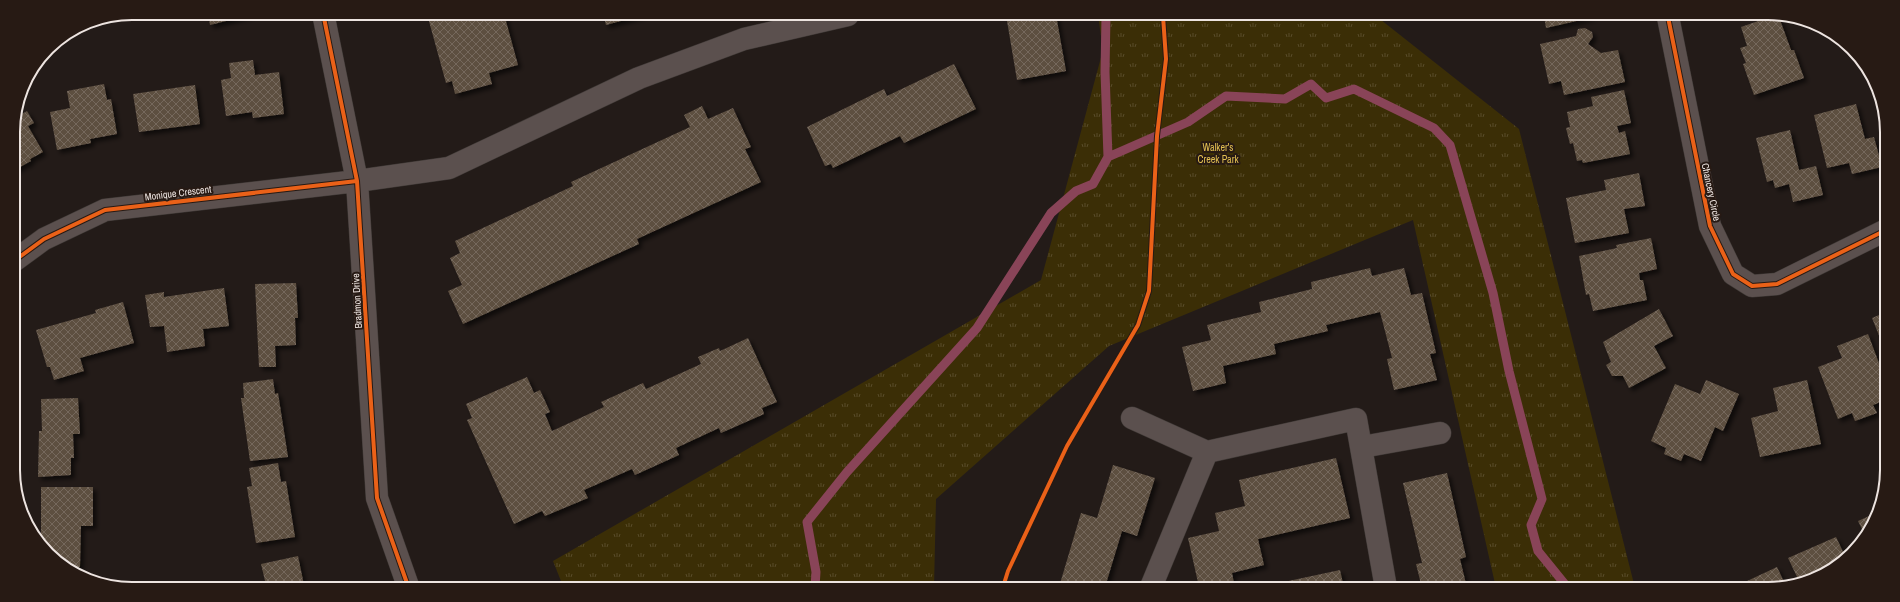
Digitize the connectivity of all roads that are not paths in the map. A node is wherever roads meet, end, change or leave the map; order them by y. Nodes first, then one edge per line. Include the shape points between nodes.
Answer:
1 (324, 20) edge
2 (826, 20) edge
3 (1669, 20) edge
4 (357, 180) junction
5 (1880, 233) edge
6 (20, 257) edge
7 (1132, 418) dead end
8 (1440, 432) dead end
9 (1362, 448) junction
10 (1207, 452) junction
11 (407, 582) edge
12 (1153, 582) edge
13 (1385, 582) edge

1 - 4 street, Bradmon Drive
2 - 4 street, Monique Crescent via 744,39 639,78 449,168
3 - 5 street, Chancery Circle via 1710,226 1733,274 1752,286 1777,284
4 - 6 street, Monique Crescent via 105,210 44,239
4 - 11 street, Bradmon Drive via 377,498
7 - 10 street
8 - 9 street
9 - 10 street via 1356,419
9 - 13 street
10 - 12 street

